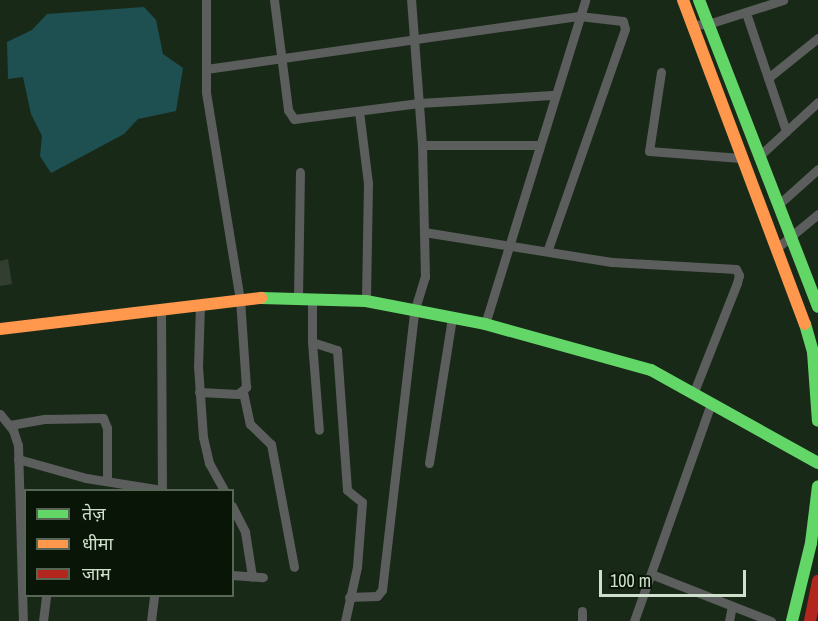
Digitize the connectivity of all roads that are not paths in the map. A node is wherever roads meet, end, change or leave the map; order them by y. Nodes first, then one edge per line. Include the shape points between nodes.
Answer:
1 (206, 0) edge
2 (274, 0) edge
3 (411, 0) edge
4 (585, 0) edge
5 (682, 0) edge
6 (699, 0) edge
7 (783, 0) edge
8 (746, 13) junction
9 (579, 16) junction
10 (708, 24) junction
11 (692, 25) junction
12 (414, 37) junction
13 (818, 38) edge
14 (282, 58) junction
15 (206, 69) junction
16 (661, 72) dead end
17 (768, 78) junction
18 (552, 95) junction
19 (818, 102) edge
20 (419, 103) junction
21 (359, 111) junction
22 (786, 130) junction
23 (422, 145) junction
24 (538, 145) junction
25 (758, 157) junction
26 (741, 158) junction
27 (818, 169) edge
28 (300, 172) dead end
29 (779, 204) junction
30 (818, 214) edge
31 (424, 232) junction
32 (791, 236) junction
33 (511, 246) junction
34 (778, 247) junction
35 (548, 249) junction
36 (298, 298) junction
37 (312, 299) junction
38 (240, 300) junction
39 (366, 301) junction
40 (200, 304) junction
41 (818, 307) edge
42 (161, 308) junction
43 (414, 312) junction
44 (452, 317) junction
45 (484, 324) junction
46 (0, 329) edge
47 (312, 342) junction
48 (199, 392) junction
49 (243, 392) junction
50 (693, 394) junction
51 (710, 406) junction
52 (0, 414) edge
53 (818, 421) edge
54 (10, 425) junction
55 (319, 430) dead end
56 (18, 459) junction
57 (429, 463) dead end
58 (818, 463) edge
59 (107, 480) junction
60 (818, 488) edge
61 (156, 489) edge
62 (162, 489) edge
63 (224, 489) edge
64 (237, 522) edge
65 (294, 567) dead end
66 (651, 574) junction
67 (234, 575) edge
68 (252, 576) junction
69 (263, 577) dead end
70 (818, 581) edge
71 (46, 597) edge
72 (153, 597) edge
73 (349, 597) junction
74 (816, 602) edge
75 (732, 606) junction
76 (582, 611) dead end
77 (23, 621) edge
78 (43, 621) edge
79 (151, 621) edge
80 (345, 621) edge
81 (582, 621) edge
82 (634, 621) edge
83 (729, 621) edge
84 (771, 621) edge
85 (792, 621) edge
86 (810, 621) edge

1 - 15 street
2 - 14 street
3 - 12 street
4 - 9 street
5 - 11 main road
6 - 10 main road
7 - 8 street
8 - 10 street
8 - 17 street
9 - 12 street
9 - 18 street
9 - 35 street via 623,21 626,29
10 - 11 street
10 - 25 main road
11 - 26 main road
12 - 14 street
12 - 20 street
13 - 17 street
14 - 15 street
14 - 21 street via 290,117
15 - 38 street via 210,118
16 - 26 street via 649,151
17 - 22 street
18 - 20 street
18 - 24 street
19 - 22 street
20 - 21 street
20 - 23 street
21 - 39 street via 368,183
22 - 25 street
23 - 24 street
23 - 31 street
24 - 33 street
25 - 29 main road
26 - 34 main road
27 - 29 street
28 - 36 street
29 - 32 main road
30 - 32 street
31 - 33 street
31 - 43 street via 425,277
32 - 34 street
32 - 41 main road
33 - 35 street
33 - 45 street
34 - 53 main road via 813,352
35 - 50 street via 612,262 739,271
36 - 37 main road
36 - 38 main road
37 - 39 main road
37 - 47 street
38 - 40 main road
38 - 49 street
39 - 43 main road
40 - 42 main road
40 - 48 street
42 - 46 main road
42 - 62 street
43 - 44 main road
43 - 73 street via 382,590 377,596
44 - 45 main road
44 - 57 street
45 - 50 main road via 651,370
47 - 55 street
47 - 73 street via 337,350 347,490 362,502 358,562
48 - 49 street
48 - 63 street via 205,451
49 - 65 street via 250,424 273,448
50 - 51 main road
51 - 58 main road
51 - 66 street
52 - 54 street
54 - 56 street via 16,436
54 - 59 street via 45,419 103,418 107,428
56 - 59 street
56 - 77 street
59 - 61 street
60 - 85 main road via 811,543
64 - 68 street
66 - 75 street
66 - 82 street
67 - 68 street
68 - 69 street
70 - 74 main road
71 - 78 street
72 - 79 street
73 - 80 street
74 - 86 main road
75 - 83 street
75 - 84 street
76 - 81 street

